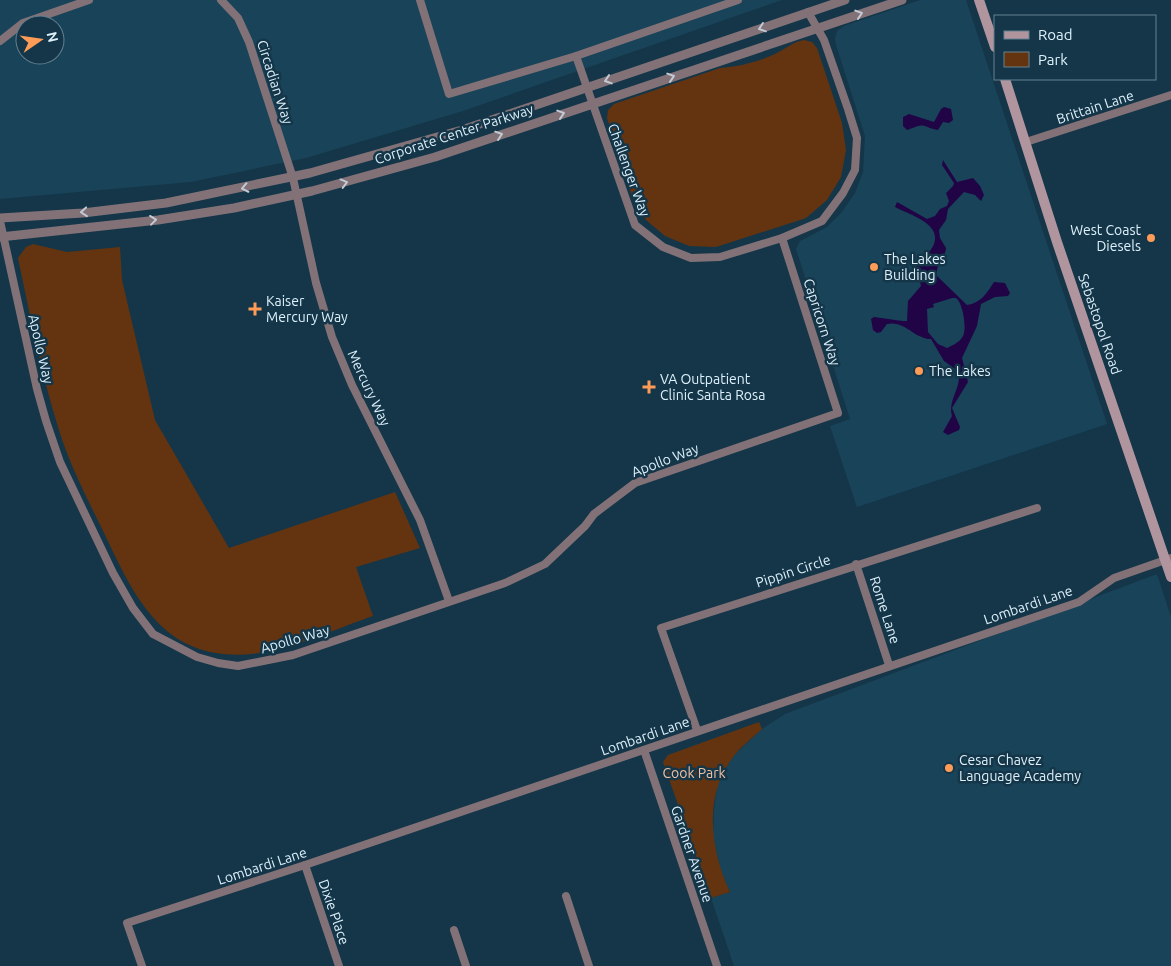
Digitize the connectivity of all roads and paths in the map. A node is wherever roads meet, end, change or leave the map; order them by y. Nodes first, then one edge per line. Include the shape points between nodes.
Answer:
1 (89, 0) edge
2 (221, 0) edge
3 (420, 0) edge
4 (738, 0) edge
5 (845, 0) edge
6 (902, 0) edge
7 (979, 0) edge
8 (808, 12) junction
9 (816, 28) junction
10 (0, 41) edge
11 (994, 44) edge
12 (576, 56) junction
13 (1005, 80) edge
14 (586, 88) junction
15 (1171, 96) edge
16 (592, 104) junction
17 (1026, 142) junction
18 (292, 178) junction
19 (297, 195) junction
20 (0, 220) edge
21 (2, 237) edge
22 (782, 238) junction
23 (838, 413) joint
24 (1037, 508) dead end
25 (1168, 559) edge
26 (856, 564) junction
27 (1171, 577) edge
28 (449, 601) junction
29 (889, 665) junction
30 (698, 730) junction
31 (644, 750) junction
32 (304, 865) junction
33 (566, 896) dead end
34 (454, 930) dead end
35 (142, 966) edge
36 (339, 966) edge
37 (466, 966) edge
38 (589, 966) edge
39 (717, 966) edge

1 - 10 street via 23,23
2 - 18 street, Circadian Way via 235,13 246,35
3 - 12 street via 449,94
4 - 12 street
5 - 8 street, Corporate Center Parkway
9 -> 6 street, Corporate Center Parkway
7 - 11 main road
8 - 9 street, Challenger Way
8 -> 14 street, Corporate Center Parkway
16 -> 9 street, Corporate Center Parkway
9 - 22 street, Challenger Way via 824,40 856,138 855,170 822,221
12 - 14 street, Challenger Way
13 - 17 main road, Sebastopol Road
14 - 16 street, Challenger Way
14 - 18 street, Corporate Center Parkway via 444,136
15 - 17 street, Brittain Lane
19 -> 16 street, Corporate Center Parkway via 435,157
16 - 22 street, Challenger Way via 634,225 663,247 691,258 720,257
17 - 25 main road, Sebastopol Road via 1057,242
18 - 19 street, Mercury Way
18 -> 20 street, Corporate Center Parkway via 166,203
21 -> 19 street, Corporate Center Parkway via 158,220
19 - 28 street, Mercury Way via 318,294 333,342 420,520
20 - 21 street, Apollo Way
21 - 28 street, Apollo Way via 37,389 60,462 112,573 132,608 153,634 197,657 238,666 292,655
22 - 23 street, Capricorn Way
23 - 28 street, Apollo Way via 635,483 594,514 545,564
24 - 26 street, Pippin Circle
25 - 27 main road, Sebastopol Road
25 - 29 street, Lombardi Lane via 1114,578 1079,602
26 - 29 street, Rome Lane
26 - 30 street, Pippin Circle via 661,628
29 - 30 street, Lombardi Lane
30 - 31 street, Lombardi Lane
31 - 32 street, Lombardi Lane
31 - 39 street, Gardner Avenue
32 - 35 street, Lombardi Lane via 127,923
32 - 36 street, Dixie Place
33 - 38 street
34 - 37 street

